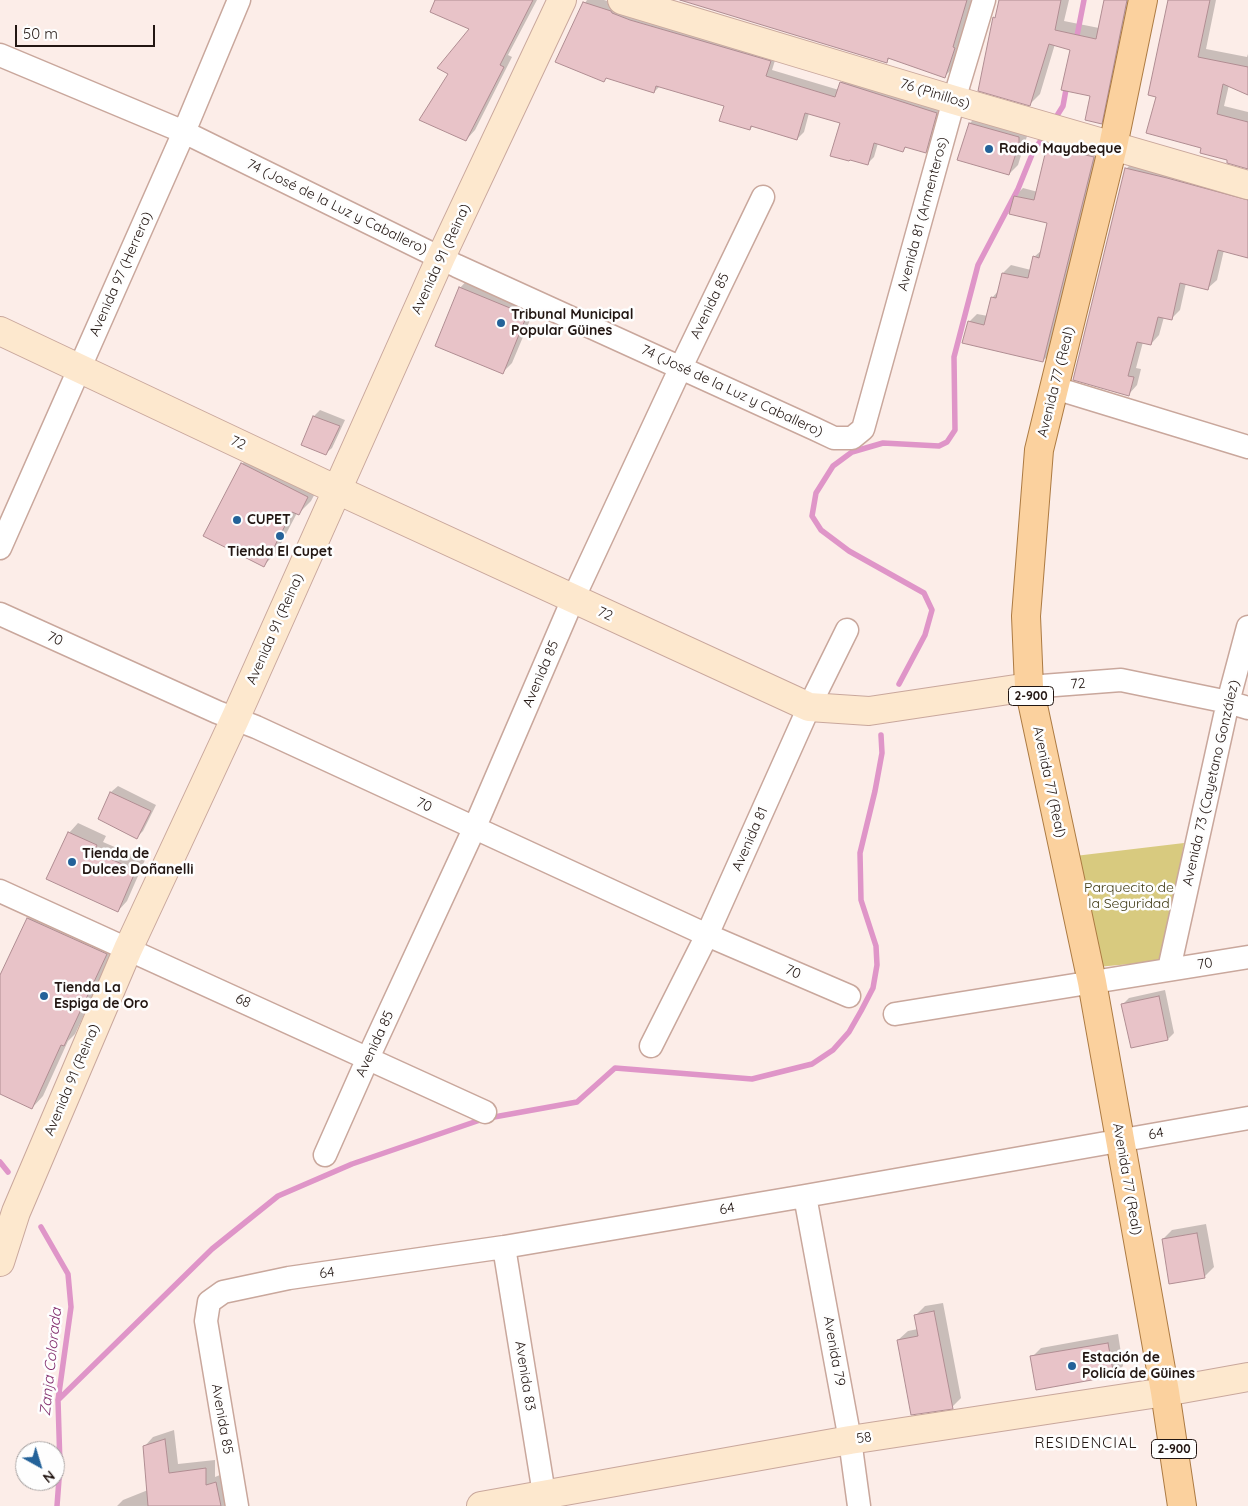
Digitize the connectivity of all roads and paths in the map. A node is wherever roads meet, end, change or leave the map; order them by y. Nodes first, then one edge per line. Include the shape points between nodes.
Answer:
1 (239, 0) edge
2 (562, 0) edge
3 (622, 0) edge
4 (984, 0) edge
5 (1143, 0) edge
6 (0, 55) edge
7 (954, 100) junction
8 (184, 132) junction
9 (1114, 146) junction
10 (1248, 184) edge
11 (763, 196) dead end
12 (441, 257) junction
13 (0, 331) edge
14 (681, 367) junction
15 (80, 368) junction
16 (1055, 388) junction
17 (863, 429) joint
18 (1248, 447) edge
19 (337, 489) junction
20 (0, 548) edge
21 (573, 599) junction
22 (0, 614) edge
23 (1248, 628) edge
24 (847, 630) dead end
25 (1029, 687) junction
26 (1238, 705) edge
27 (808, 707) junction
28 (235, 719) junction
29 (474, 829) junction
30 (0, 891) edge
31 (707, 935) junction
32 (128, 949) junction
33 (1248, 957) edge
34 (1168, 969) junction
35 (1092, 982) junction
36 (849, 996) dead end
37 (895, 1014) dead end
38 (651, 1046) dead end
39 (368, 1058) junction
40 (485, 1112) dead end
41 (1248, 1118) edge
42 (1120, 1140) junction
43 (325, 1155) dead end
44 (805, 1196) junction
45 (9, 1222) edge
46 (504, 1247) junction
47 (0, 1262) edge
48 (209, 1302) joint
49 (1248, 1377) edge
50 (1165, 1392) junction
51 (850, 1440) junction
52 (545, 1500) edge
53 (237, 1506) edge
54 (481, 1506) edge
55 (859, 1506) edge
56 (1182, 1506) edge

1 - 8 street, Avenida 97 (Herrera)
2 - 12 street, Avenida 91 (Reina)
3 - 7 street, 76 (Pinillos)
4 - 7 street, Avenida 81 (Armenteros)
5 - 9 main road, Avenida 77 (Real) / 2-900
6 - 8 street, 74 (José de la Luz y Caballero)
7 - 9 street, 76 (Pinillos)
7 - 17 street, Avenida 81 (Armenteros)
8 - 12 street, 74 (José de la Luz y Caballero)
8 - 15 street, Avenida 97 (Herrera)
9 - 10 street, 76 (Pinillos)
9 - 16 main road, Avenida 77 (Real) / 2-900
11 - 14 street, Avenida 85
12 - 14 street, 74 (José de la Luz y Caballero)
12 - 19 street, Avenida 91 (Reina)
13 - 15 street, 72
14 - 17 street, 74 (José de la Luz y Caballero) via 834,438 852,438
14 - 21 street, Avenida 85
15 - 19 street, 72
15 - 20 street, Avenida 97 (Herrera)
16 - 18 street
16 - 25 main road, Avenida 77 (Real) / 2-900 via 1039,450 1026,616
19 - 21 street, 72
19 - 28 street, Avenida 91 (Reina)
21 - 27 street, 72
21 - 29 street, Avenida 85
22 - 28 street, 70
23 - 26 street, Avenida 73 (Cayetano González)
24 - 27 street, Avenida 81
25 - 26 street, 72 via 1121,680
25 - 27 street, 72 via 869,711
25 - 35 main road, Avenida 77 (Real) / 2-900
26 - 34 street, Avenida 73 (Cayetano González)
27 - 31 street, Avenida 81
28 - 29 street, 70
28 - 32 street, Avenida 91 (Reina)
29 - 31 street, 70
29 - 39 street, Avenida 85
30 - 32 street, 68
31 - 36 street, 70
31 - 38 street, Avenida 81
32 - 39 street, 68
32 - 45 street, Avenida 91 (Reina)
33 - 34 street, 70
34 - 35 street, 70
35 - 37 street, 70
35 - 42 main road, Avenida 77 (Real) / 2-900
39 - 40 street, 68
39 - 43 street, Avenida 85
41 - 42 street, 64
42 - 44 street, 64
42 - 50 main road, Avenida 77 (Real) / 2-900
44 - 46 street, 64
44 - 51 street, Avenida 79
45 - 47 street, Avenida 91 (Reina)
46 - 48 street, 64 via 289,1278 223,1292
46 - 52 street, Avenida 83
48 - 53 street, Avenida 85 via 206,1321
49 - 50 street, 58
50 - 51 street, 58
50 - 56 main road, Avenida 77 (Real) / 2-900
51 - 52 street, 58
51 - 55 street, Avenida 79
52 - 54 street, 58

